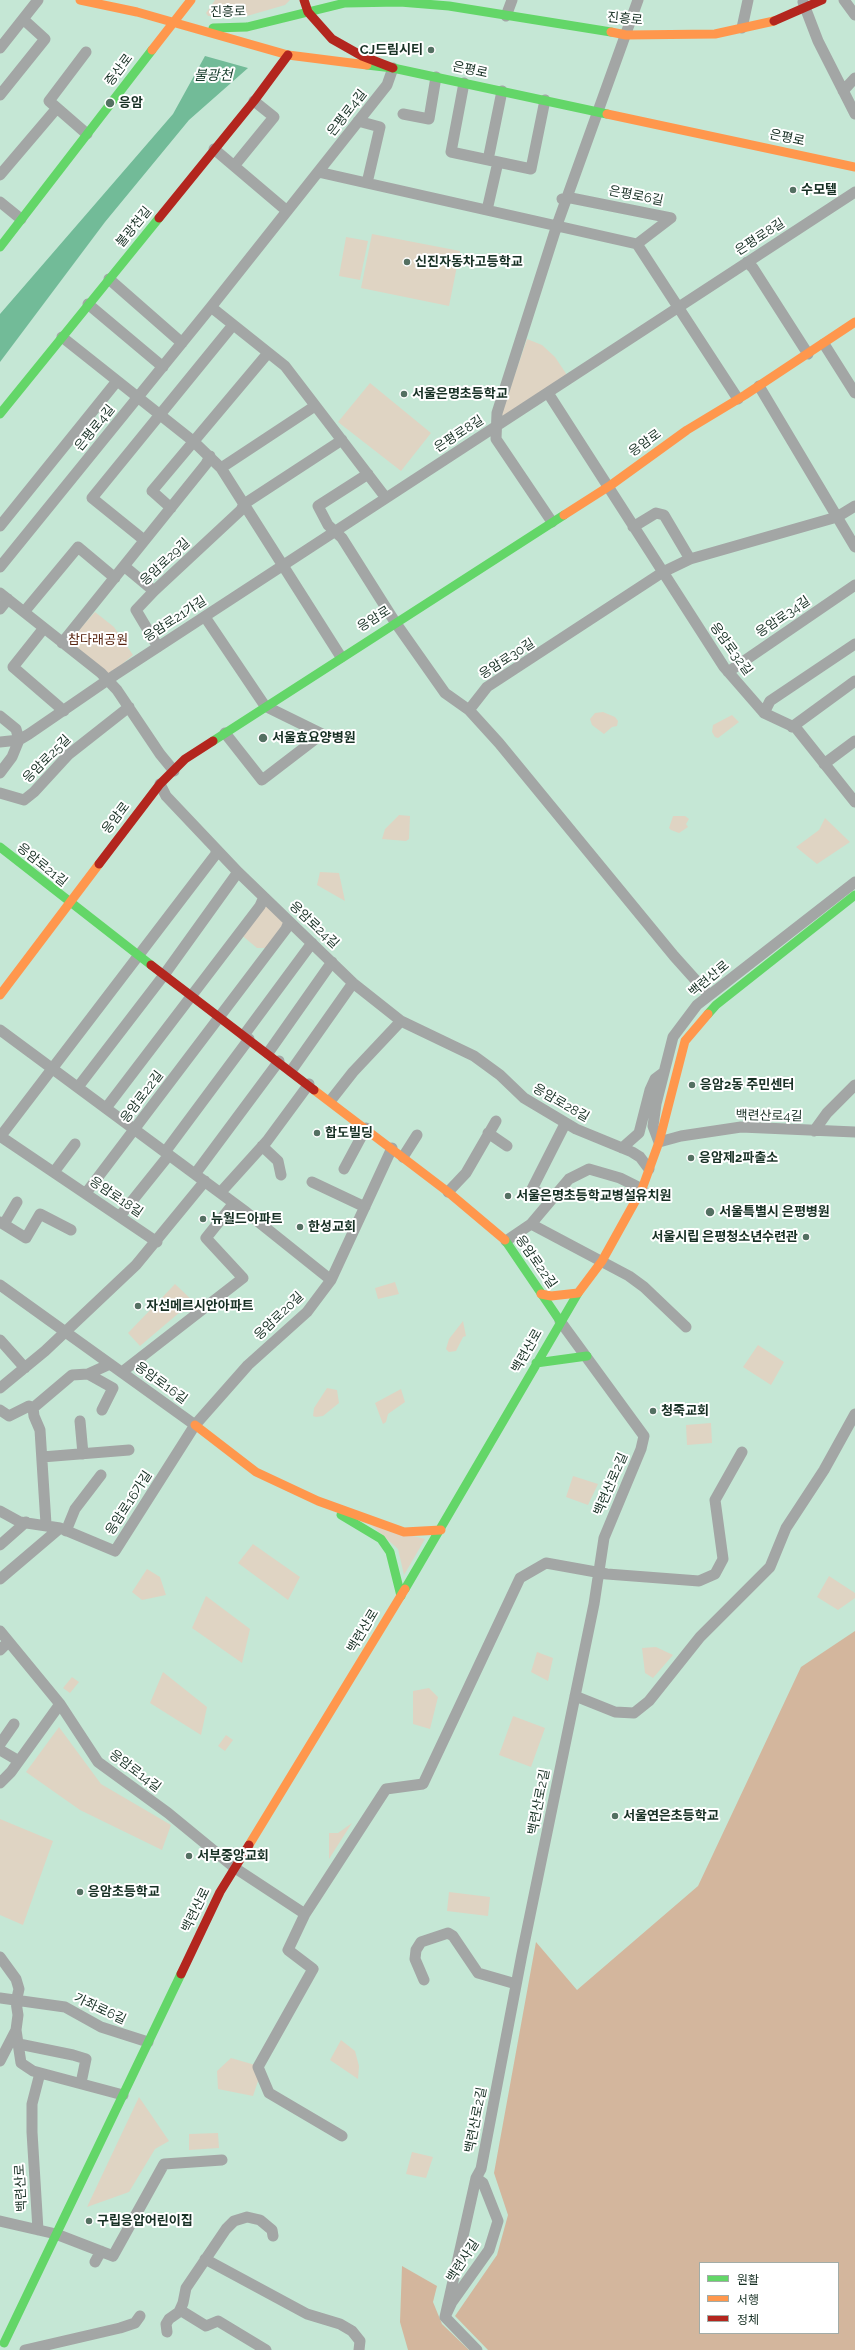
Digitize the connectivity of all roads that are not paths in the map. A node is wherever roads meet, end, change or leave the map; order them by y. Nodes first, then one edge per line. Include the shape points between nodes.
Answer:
1 (38, 0) edge
2 (80, 0) edge
3 (191, 0) edge
4 (304, 0) edge
5 (512, 0) edge
6 (638, 0) edge
7 (748, 0) edge
8 (822, 0) edge
9 (844, 0) edge
10 (400, 1) edge
11 (429, 2) edge
12 (465, 4) edge
13 (804, 4) edge
14 (308, 12) junction
15 (855, 15) edge
16 (506, 16) junction
17 (23, 19) junction
18 (173, 22) junction
19 (742, 28) junction
20 (626, 35) junction
21 (0, 48) edge
22 (86, 52) dead end
23 (288, 55) junction
24 (393, 68) junction
25 (436, 77) junction
26 (855, 78) edge
27 (464, 83) junction
28 (502, 91) junction
29 (843, 91) junction
30 (0, 95) edge
31 (545, 100) junction
32 (254, 101) junction
33 (57, 108) junction
34 (597, 111) junction
35 (403, 114) dead end
36 (855, 114) edge
37 (358, 121) junction
38 (87, 134) junction
39 (214, 149) junction
40 (493, 161) junction
41 (234, 166) junction
42 (855, 167) edge
43 (318, 172) junction
44 (0, 175) edge
45 (367, 183) junction
46 (855, 192) edge
47 (564, 199) junction
48 (0, 202) edge
49 (487, 210) junction
50 (287, 211) junction
51 (21, 219) junction
52 (557, 225) junction
53 (637, 244) junction
54 (0, 247) edge
55 (746, 262) junction
56 (109, 279) junction
57 (88, 304) junction
58 (679, 306) junction
59 (211, 307) junction
60 (855, 322) edge
61 (233, 325) junction
62 (62, 337) junction
63 (182, 343) junction
64 (824, 344) junction
65 (268, 353) junction
66 (808, 354) junction
67 (163, 367) junction
68 (117, 381) junction
69 (759, 386) junction
70 (548, 393) junction
71 (855, 393) edge
72 (138, 398) junction
73 (738, 399) junction
74 (316, 406) junction
75 (0, 414) edge
76 (159, 414) junction
77 (497, 426) junction
78 (342, 440) junction
79 (193, 441) junction
80 (210, 456) junction
81 (221, 468) junction
82 (368, 474) junction
83 (607, 487) junction
84 (386, 498) junction
85 (244, 504) junction
86 (855, 506) edge
87 (171, 508) junction
88 (837, 517) junction
89 (552, 522) junction
90 (0, 526) edge
91 (633, 527) junction
92 (335, 532) junction
93 (144, 540) junction
94 (855, 547) edge
95 (690, 559) junction
96 (124, 566) junction
97 (283, 566) junction
98 (0, 567) edge
99 (663, 572) junction
100 (115, 578) junction
101 (855, 585) edge
102 (154, 591) junction
103 (4, 596) edge
104 (0, 609) edge
105 (24, 612) junction
106 (205, 617) junction
107 (395, 622) junction
108 (44, 628) junction
109 (62, 643) junction
110 (855, 644) edge
111 (158, 647) junction
112 (341, 657) junction
113 (728, 672) junction
114 (108, 681) junction
115 (855, 682) edge
116 (265, 706) junction
117 (129, 707) junction
118 (469, 710) junction
119 (64, 711) junction
120 (764, 713) junction
121 (0, 716) edge
122 (792, 727) junction
123 (225, 733) junction
124 (19, 740) junction
125 (855, 741) edge
126 (0, 742) edge
127 (824, 764) junction
128 (174, 771) junction
129 (0, 773) edge
130 (160, 784) junction
131 (0, 793) edge
132 (855, 802) edge
133 (0, 847) edge
134 (216, 849) junction
135 (238, 872) junction
136 (855, 882) edge
137 (855, 895) edge
138 (264, 897) junction
139 (68, 902) junction
140 (855, 905) edge
141 (289, 922) junction
142 (312, 943) junction
143 (137, 954) junction
144 (332, 962) junction
145 (164, 975) junction
146 (353, 983) junction
147 (2, 990) edge
148 (190, 995) junction
149 (709, 995) junction
150 (220, 1017) junction
151 (401, 1021) junction
152 (0, 1030) edge
153 (246, 1037) junction
154 (268, 1053) junction
155 (474, 1056) joint
156 (279, 1061) junction
157 (51, 1068) junction
158 (291, 1071) junction
159 (664, 1072) junction
160 (676, 1078) junction
161 (309, 1084) junction
162 (855, 1085) edge
163 (78, 1087) junction
164 (331, 1100) junction
165 (106, 1108) junction
166 (496, 1121) dead end
167 (565, 1124) junction
168 (366, 1128) junction
169 (135, 1129) junction
170 (814, 1131) junction
171 (855, 1132) edge
172 (488, 1133) junction
173 (417, 1135) dead end
174 (0, 1136) edge
175 (659, 1142) junction
176 (74, 1144) dead end
177 (262, 1146) junction
178 (507, 1146) dead end
179 (392, 1148) junction
180 (622, 1148) junction
181 (167, 1154) junction
182 (403, 1157) junction
183 (649, 1169) junction
184 (344, 1170) dead end
185 (54, 1172) junction
186 (195, 1174) junction
187 (281, 1175) dead end
188 (205, 1182) junction
189 (312, 1182) dead end
190 (642, 1189) junction
191 (448, 1192) junction
192 (86, 1193) junction
193 (220, 1193) junction
194 (550, 1199) junction
195 (17, 1202) dead end
196 (234, 1203) junction
197 (365, 1207) junction
198 (120, 1216) junction
199 (2, 1223) edge
200 (531, 1224) junction
201 (71, 1230) dead end
202 (506, 1241) junction
203 (157, 1242) junction
204 (602, 1261) junction
205 (331, 1280) junction
206 (0, 1285) edge
207 (578, 1293) junction
208 (541, 1294) junction
209 (560, 1321) junction
210 (686, 1326) dead end
211 (66, 1332) junction
212 (0, 1340) edge
213 (587, 1356) junction
214 (536, 1363) junction
215 (110, 1364) junction
216 (25, 1368) junction
217 (122, 1372) junction
218 (88, 1374) junction
219 (0, 1388) edge
220 (33, 1408) junction
221 (0, 1410) edge
222 (102, 1410) dead end
223 (855, 1414) edge
224 (80, 1420) dead end
225 (195, 1425) junction
226 (129, 1450) dead end
227 (742, 1452) dead end
228 (83, 1454) junction
229 (42, 1457) junction
230 (101, 1475) dead end
231 (318, 1501) junction
232 (1, 1512) edge
233 (26, 1522) junction
234 (46, 1524) junction
235 (63, 1529) junction
236 (441, 1530) junction
237 (0, 1545) edge
238 (598, 1573) junction
239 (0, 1579) edge
240 (401, 1596) junction
241 (0, 1631) edge
242 (8, 1642) junction
243 (0, 1650) edge
244 (575, 1696) junction
245 (60, 1704) junction
246 (14, 1724) dead end
247 (0, 1744) edge
248 (0, 1750) edge
249 (19, 1761) junction
250 (0, 1784) edge
251 (235, 1868) junction
252 (305, 1914) junction
253 (0, 1956) edge
254 (424, 1980) dead end
255 (516, 1984) junction
256 (0, 1998) edge
257 (16, 2002) junction
258 (16, 2030) junction
259 (148, 2042) junction
260 (19, 2044) junction
261 (0, 2061) edge
262 (40, 2073) junction
263 (81, 2083) junction
264 (123, 2095) junction
265 (342, 2136) dead end
266 (222, 2160) dead end
267 (476, 2178) junction
268 (0, 2221) edge
269 (38, 2230) junction
270 (56, 2234) junction
271 (273, 2236) dead end
272 (101, 2251) junction
273 (205, 2259) junction
274 (95, 2262) dead end
275 (180, 2310) junction
276 (445, 2317) junction
277 (137, 2319) dead end
278 (167, 2332) dead end
279 (3, 2338) edge
280 (26, 2350) edge
281 (266, 2350) edge
282 (359, 2350) edge
283 (477, 2350) edge

1 - 17 street
2 - 18 main road, 은평로
3 - 18 main road, 증산로
4 - 14 main road
5 - 16 street
6 - 20 street
7 - 19 street
8 - 13 main road, 진흥로
9 - 15 street
10 - 11 main road, 진흥로
10 - 14 main road, 진흥로 via 346,3
11 - 12 main road, 진흥로
12 - 16 main road, 진흥로
13 - 19 main road, 진흥로 via 777,20
13 - 29 street
14 - 18 main road, 진흥로 via 240,28 219,29
14 - 24 main road via 332,39 362,56
16 - 20 main road, 진흥로
17 - 21 street
17 - 30 street via 45,39
18 - 23 main road, 은평로
18 - 38 main road, 증산로
19 - 20 main road, 진흥로 via 714,34
20 - 34 street
22 - 33 street via 49,101
23 - 24 main road, 은평로
23 - 32 main road, 불광천길
24 - 25 main road, 은평로
24 - 37 street, 은평로4길 via 387,85
25 - 27 main road, 은평로
25 - 35 street via 429,119
26 - 29 street
27 - 28 main road, 은평로
27 - 40 street via 451,152
28 - 31 main road, 은평로
28 - 40 street
29 - 36 street
31 - 34 main road, 은평로
31 - 40 street via 531,169
32 - 39 main road, 불광천길
32 - 41 street via 274,117
33 - 38 street
33 - 44 street
34 - 42 main road, 은평로
34 - 47 street
37 - 43 street, 은평로4길
37 - 45 street via 380,127
38 - 51 main road, 증산로
39 - 41 street
39 - 56 main road, 불광천길
40 - 49 street
41 - 50 street
43 - 45 street
43 - 50 street, 은평로4길
45 - 49 street
46 - 55 street, 은평로8길
47 - 52 street
47 - 53 street, 은평로6길 via 671,218
48 - 51 street
49 - 52 street
50 - 59 street, 은평로4길
51 - 54 main road, 증산로
52 - 53 street
52 - 77 street via 497,413
53 - 58 street
55 - 58 street, 은평로8길
55 - 66 street via 753,268
56 - 57 main road, 불광천길
56 - 63 street
57 - 62 main road, 불광천길
57 - 67 street
58 - 70 street, 은평로8길
58 - 73 street
59 - 61 street
59 - 63 street, 은평로4길
60 - 64 main road, 응암로
61 - 65 street
61 - 76 street
62 - 68 street
62 - 75 main road, 불광천길
63 - 67 street, 은평로4길
64 - 66 main road, 응암로
64 - 71 street
65 - 74 street via 285,366
65 - 79 street
66 - 69 main road, 응암로
67 - 72 street, 은평로4길
68 - 72 street
68 - 90 street
69 - 73 main road, 응암로
69 - 88 street
70 - 77 street, 은평로8길
70 - 83 street, 응암로32길
72 - 76 street
72 - 98 street, 은평로4길
73 - 83 main road, 응암로 via 687,430
74 - 78 street
74 - 81 street
76 - 79 street
76 - 93 street via 92,498
77 - 84 street, 은평로8길
77 - 89 street via 496,439
78 - 82 street
78 - 85 street, 응암로29길
79 - 80 street
79 - 87 street via 152,491
80 - 81 street
80 - 87 street, 응암로29길
81 - 85 street
82 - 84 street
82 - 92 street via 318,506 328,525
83 - 89 main road, 응암로
83 - 91 street, 응암로32길
84 - 92 street, 은평로8길
85 - 97 street
85 - 102 street, 응암로29길 via 241,510
86 - 88 street
87 - 93 street, 응암로29길
88 - 94 street
88 - 95 street
89 - 107 main road, 응암로
91 - 95 street via 656,513 664,516
91 - 99 street, 응암로32길
92 - 97 street, 은평로8길
92 - 107 street via 342,538
93 - 96 street, 응암로29길
95 - 99 street
96 - 100 street, 응암로29길
96 - 102 street
97 - 106 street, 응암로21가길
97 - 112 street
99 - 113 street, 응암로32길 via 667,582
99 - 118 street, 응암로30길 via 487,687
100 - 105 street via 78,547
100 - 109 street, 응암로29길
101 - 113 street, 응암로34길
102 - 111 street, 응암로29길 via 136,610
103 - 104 street
103 - 105 street
105 - 108 street
106 - 111 street, 응암로21가길
106 - 116 street
107 - 112 main road, 응암로
107 - 118 street via 445,693
108 - 109 street
108 - 119 street via 13,667
109 - 114 street
110 - 120 street via 770,701
111 - 114 street, 응암로21가길
112 - 116 main road, 응암로
113 - 120 street, 응암로32길
114 - 117 street
114 - 119 street, 응암로21가길
115 - 122 street
116 - 123 main road, 응암로
116 - 123 street via 322,734 262,780
117 - 128 street
117 - 131 street, 응암로25길 via 68,755 24,800
118 - 149 street
119 - 124 street, 응암로21가길
120 - 122 street, 응암로32길
121 - 124 street via 16,729
122 - 127 street, 응암로32길
123 - 128 main road, 응암로 via 185,759
124 - 126 street, 응암로21가길
124 - 129 street via 12,757
125 - 127 street
127 - 132 street, 응암로32길
128 - 130 main road, 응암로
130 - 134 street, 응암로24길 via 166,796
130 - 139 main road, 응암로
133 - 139 main road, 응암로21길
134 - 135 street, 응암로24길
134 - 143 street via 216,854
135 - 138 street, 응암로24길
135 - 145 street
136 - 149 street, 백련산로
137 - 160 main road, 백련산로 via 716,1004 685,1041
138 - 141 street, 응암로24길
138 - 148 street, 응암로22길 via 260,906
139 - 143 main road, 응암로22길
139 - 147 main road, 응암로
140 - 160 street, 백련산로 via 722,1007 703,1027
141 - 142 street, 응암로24길
141 - 150 street, 응암로22길
142 - 144 street, 응암로24길
142 - 153 street
143 - 145 main road, 응암로22길
143 - 157 street
144 - 146 street, 응암로24길
144 - 154 street
145 - 148 main road, 응암로22길
145 - 163 street
146 - 151 street, 응암로24길
146 - 158 street
148 - 150 main road, 응암로22길
148 - 165 street, 응암로22길
149 - 159 street, 백련산로 via 697,1005 673,1037
150 - 153 main road, 응암로22길
150 - 169 street, 응암로22길
151 - 155 street, 응암로24길
151 - 164 street via 353,1072
152 - 157 street
153 - 154 main road, 응암로22길
153 - 181 street
154 - 156 main road, 응암로22길
155 - 167 street, 응암로28길 via 500,1075 524,1098
156 - 158 main road, 응암로22길
156 - 186 street
157 - 163 street
157 - 174 street
158 - 161 main road, 응암로22길
159 - 175 street, 백련산로 via 653,1126
159 - 180 street via 655,1079 650,1090 639,1133
160 - 175 main road, 백련산로
161 - 164 main road, 응암로22길
161 - 177 street
162 - 170 street via 818,1123
163 - 165 street
164 - 168 main road, 응암로22길
165 - 169 street
166 - 172 street
167 - 180 street, 응암로28길
167 - 194 street via 532,1189
168 - 179 main road, 응암로22길
168 - 184 street
169 - 181 street
169 - 192 street, 응암로22길
170 - 171 street, 백련산로4길
170 - 175 street, 백련산로4길 via 741,1128 681,1136
172 - 178 street
172 - 191 street via 466,1173
173 - 182 street
174 - 185 street, 응암로18길
175 - 183 main road, 백련산로
176 - 185 street
177 - 187 street via 278,1161
177 - 193 street
179 - 182 main road, 응암로22길
179 - 197 street
180 - 183 street, 응암로28길 via 640,1156
181 - 186 street
181 - 198 street
182 - 191 main road, 응암로22길
183 - 190 main road, 백련산로
185 - 192 street, 응암로18길
186 - 188 street
188 - 193 street
188 - 203 street
189 - 197 street
190 - 194 street via 620,1178 589,1169 569,1179
190 - 204 main road, 백련산로
191 - 202 main road, 응암로22길
192 - 198 street, 응암로18길
193 - 196 street
194 - 200 street
195 - 199 street
196 - 205 street
196 - 217 street via 206,1238 243,1278
197 - 205 street
198 - 203 street, 응암로18길
199 - 201 street via 26,1238 40,1214
200 - 202 street
200 - 204 street
202 - 208 main road, 응암로22길
203 - 211 street
204 - 207 main road, 백련산로
204 - 210 street via 644,1287
205 - 225 street, 응암로20길 via 307,1312 248,1365
206 - 211 street, 응암로16길
207 - 208 main road via 550,1296
207 - 209 main road, 백련산로
208 - 209 main road, 응암로22길
209 - 213 street, 백련산로2길
209 - 214 main road, 백련산로
211 - 215 street, 응암로16길
211 - 216 street
212 - 216 street
213 - 214 main road
213 - 238 street, 백련산로2길 via 644,1436 604,1538
214 - 236 main road, 백련산로
215 - 217 street, 응암로16길
215 - 218 street
216 - 219 street
217 - 225 street, 응암로16길
218 - 220 street via 72,1375
218 - 222 street via 113,1388
220 - 221 street via 29,1406 8,1416
220 - 229 street via 40,1430
223 - 244 street via 824,1470 786,1528 770,1567 700,1637 649,1701 634,1713 615,1712
224 - 228 street
225 - 231 main road via 256,1472
225 - 235 street, 응암로16가길 via 115,1551
226 - 228 street
227 - 238 street via 715,1500 724,1559 715,1574 699,1580
228 - 229 street
229 - 234 street
230 - 235 street
231 - 236 main road via 404,1532
231 - 240 main road via 381,1539 390,1552
232 - 233 street via 20,1522
233 - 234 street
233 - 237 street
234 - 235 street, 응암로16가길
235 - 239 street
236 - 240 main road, 백련산로
238 - 244 street, 백련산로2길
238 - 252 street via 546,1563 520,1578 423,1784 386,1789
240 - 251 main road, 백련산로
241 - 242 street, 응암로14길
242 - 243 street
242 - 245 street, 응암로14길
244 - 255 street, 백련산로2길
245 - 249 street
245 - 251 street, 응암로14길 via 98,1762 168,1813
246 - 247 street
248 - 249 street
249 - 250 street
251 - 252 street, 응암로14길
251 - 259 main road, 백련산로 via 218,1897
252 - 265 street via 288,1950 314,1969 258,2066 269,2093
253 - 257 street via 20,1989
254 - 255 street via 415,1959 420,1942 448,1933 453,1936 478,1973
255 - 267 street, 백련산로2길 via 481,2169
256 - 257 street, 가좌로6길
257 - 258 street
257 - 259 street, 가좌로6길 via 64,2007 101,2027
258 - 260 street
258 - 261 street
259 - 264 main road, 백련산로
260 - 262 street via 21,2063
260 - 263 street via 73,2054 86,2059
262 - 263 street
262 - 269 street, 백련산로 via 32,2104
263 - 264 street
264 - 270 main road, 백련산로
266 - 272 street via 164,2164 113,2256
267 - 276 street, 백련산로2길
267 - 276 street, 백련사길 via 483,2183 498,2221 490,2250 452,2302
268 - 269 street, 백련산로
269 - 270 street, 백련산로
270 - 272 street
270 - 279 main road, 백련산로
271 - 273 street via 266,2223 241,2218 226,2229
272 - 274 street
273 - 275 street via 186,2288
273 - 282 street via 307,2314 340,2324 352,2331 360,2341
275 - 278 street via 166,2324
275 - 281 street via 206,2326 218,2321
276 - 283 street
277 - 280 street

